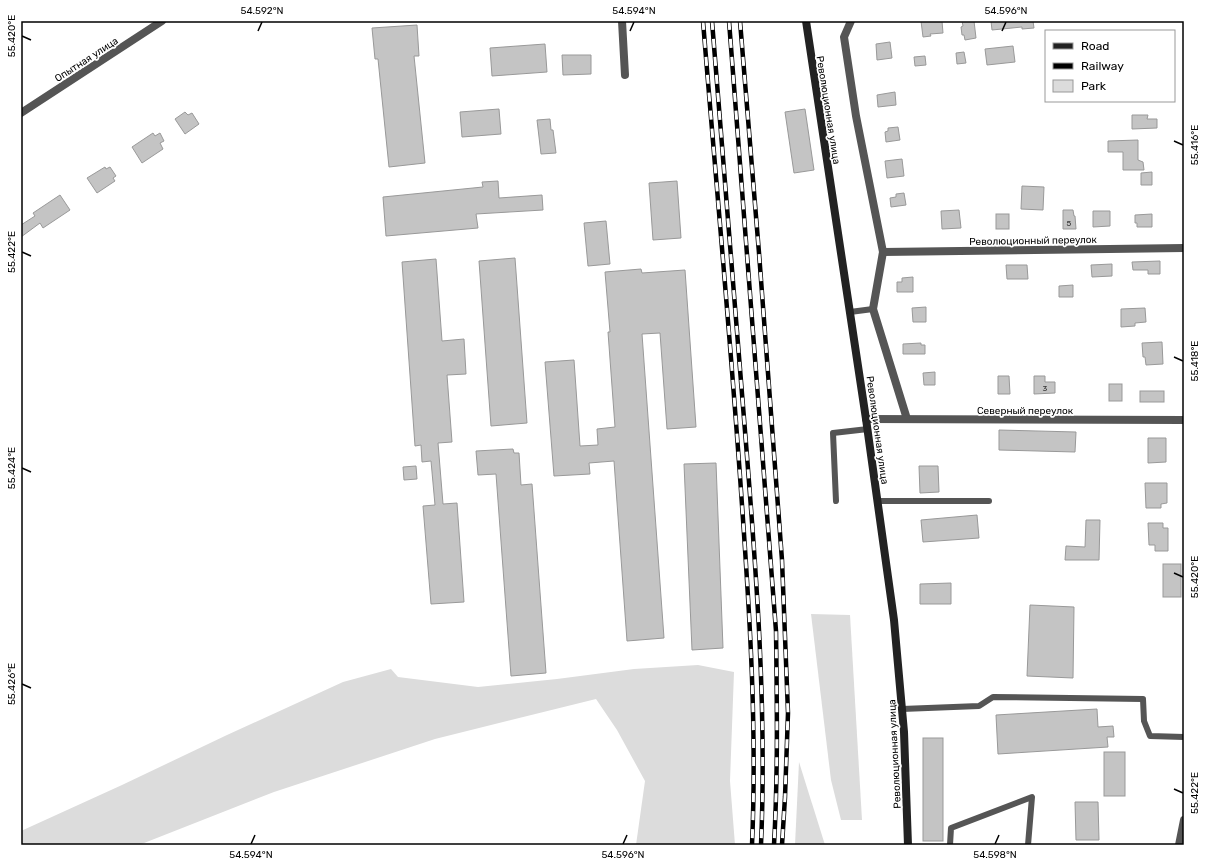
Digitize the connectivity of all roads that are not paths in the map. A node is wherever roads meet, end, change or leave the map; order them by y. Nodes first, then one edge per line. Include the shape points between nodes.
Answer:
1 (162, 21) edge
2 (622, 21) edge
3 (806, 21) edge
4 (851, 21) edge
5 (625, 75) dead end
6 (21, 113) edge
7 (1184, 248) edge
8 (883, 252) junction
9 (873, 309) junction
10 (850, 312) junction
11 (866, 419) junction
12 (907, 419) junction
13 (1184, 420) edge
14 (868, 429) junction
15 (878, 501) junction
16 (989, 501) dead end
17 (836, 502) dead end
18 (902, 709) junction
19 (1184, 738) edge
20 (1184, 820) edge
21 (908, 845) edge
22 (950, 845) edge
23 (1028, 845) edge
24 (1179, 845) edge

1 - 6 street, Опытная улица
2 - 5 street
3 - 10 main road, Революционная улица
4 - 8 street via 844,37 856,116
7 - 8 street, Революционный переулок
8 - 9 street
9 - 10 lane
9 - 12 street
10 - 11 main road, Революционная улица
11 - 12 street, Северный переулок
11 - 14 main road, Революционная улица
12 - 13 street, Северный переулок
14 - 15 main road, Революционная улица
14 - 17 lane via 833,433
15 - 16 lane
15 - 18 main road, Революционная улица via 894,620
18 - 19 lane via 980,706 993,697 1143,699 1144,721 1150,736
18 - 21 main road, Революционная улица
20 - 24 street
22 - 23 lane via 952,828 1032,797

